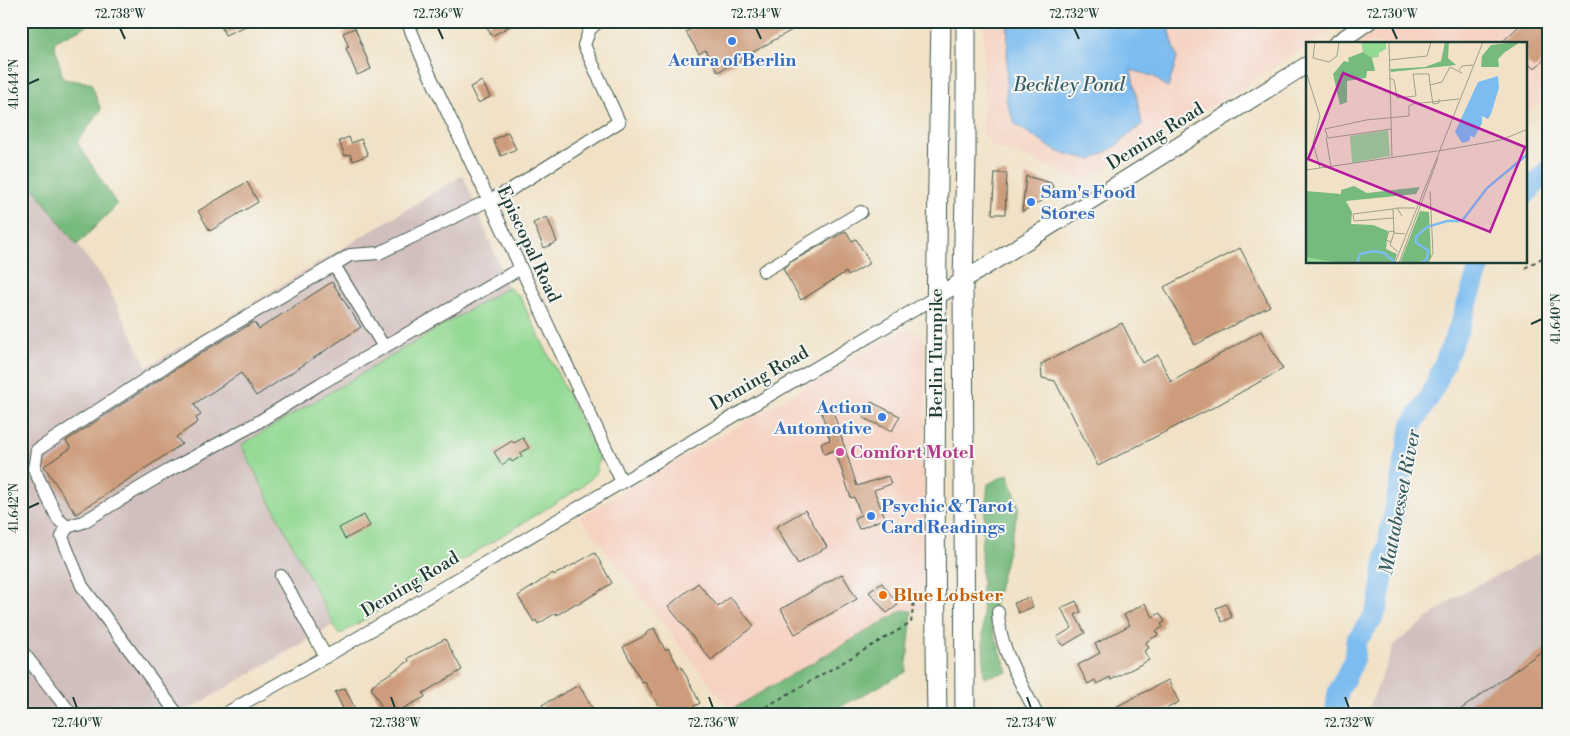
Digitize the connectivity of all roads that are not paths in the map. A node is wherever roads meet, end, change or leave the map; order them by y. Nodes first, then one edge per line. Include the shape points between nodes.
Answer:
1 (407, 21) edge
2 (600, 21) edge
3 (940, 21) edge
4 (966, 21) edge
5 (1369, 21) edge
6 (1339, 42) edge
7 (1306, 65) edge
8 (489, 200) junction
9 (861, 212) dead end
10 (334, 264) junction
11 (521, 268) junction
12 (764, 271) dead end
13 (963, 280) junction
14 (936, 297) junction
15 (384, 348) junction
16 (622, 482) junction
17 (67, 527) junction
18 (281, 576) dead end
19 (998, 612) dead end
20 (21, 650) edge
21 (326, 657) junction
22 (72, 715) edge
23 (178, 715) edge
24 (222, 715) edge
25 (936, 715) edge
26 (965, 715) edge
27 (1037, 715) edge

1 - 8 street, Episcopal Road
2 - 8 street via 590,29 584,45 619,122
3 - 14 highway, Berlin Turnpike
4 - 13 highway, Berlin Turnpike
5 - 6 main road
7 - 13 main road, Deming Road
8 - 10 street via 379,253 350,255
8 - 11 street, Episcopal Road
9 - 12 street
10 - 15 street
10 - 17 street via 190,350 37,450 34,469 58,519
11 - 15 street
11 - 16 street, Episcopal Road
13 - 14 main road, Deming Road
13 - 26 highway, Berlin Turnpike
14 - 16 street, Deming Road
14 - 25 highway, Berlin Turnpike
15 - 17 street via 83,522
16 - 21 street, Deming Road
17 - 23 street via 62,537 82,586
18 - 21 street
19 - 27 street via 1003,642
20 - 22 street
21 - 24 street, Deming Road

